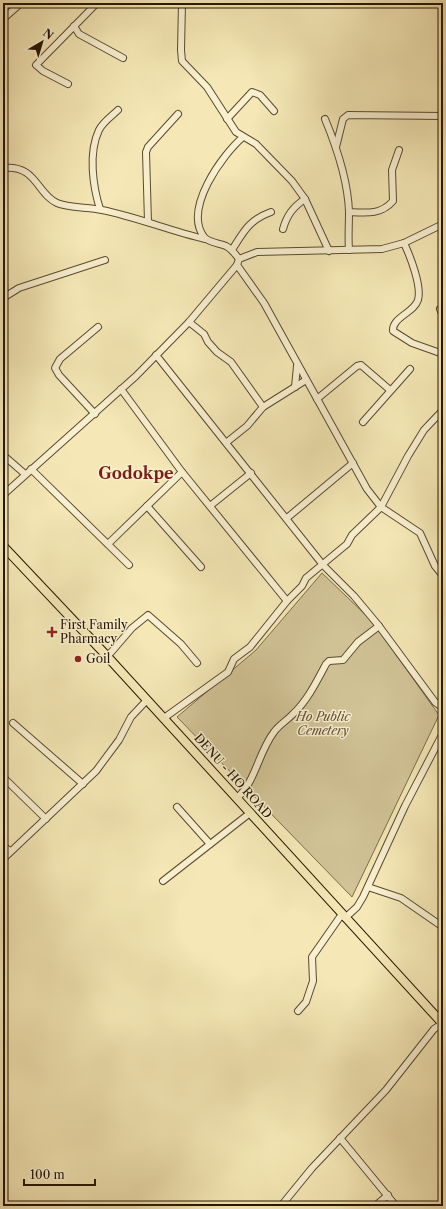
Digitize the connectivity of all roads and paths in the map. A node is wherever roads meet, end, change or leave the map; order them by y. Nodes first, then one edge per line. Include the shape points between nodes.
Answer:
1 (21, 3) edge
2 (97, 3) edge
3 (182, 3) edge
4 (3, 19) edge
5 (74, 26) junction
6 (123, 58) dead end
7 (68, 84) dead end
8 (118, 110) dead end
9 (274, 111) dead end
10 (178, 114) dead end
11 (443, 116) edge
12 (227, 119) junction
13 (325, 119) dead end
14 (243, 137) junction
15 (336, 147) junction
16 (399, 150) dead end
17 (3, 168) edge
18 (305, 199) junction
19 (100, 209) junction
20 (271, 212) dead end
21 (349, 212) junction
22 (148, 222) junction
23 (443, 224) edge
24 (283, 229) dead end
25 (205, 239) junction
26 (404, 243) junction
27 (232, 250) junction
28 (349, 250) junction
29 (329, 251) junction
30 (105, 260) dead end
31 (238, 262) junction
32 (3, 298) edge
33 (440, 309) dead end
34 (443, 316) edge
35 (189, 322) junction
36 (98, 327) dead end
37 (443, 354) edge
38 (156, 355) junction
39 (297, 366) junction
40 (410, 369) dead end
41 (306, 380) junction
42 (295, 387) junction
43 (122, 389) junction
44 (390, 390) junction
45 (317, 400) junction
46 (263, 407) junction
47 (95, 414) junction
48 (442, 414) edge
49 (363, 422) dead end
50 (226, 442) junction
51 (3, 455) edge
52 (353, 464) junction
53 (31, 469) junction
54 (182, 472) junction
55 (251, 473) junction
56 (26, 474) junction
57 (3, 494) edge
58 (147, 506) junction
59 (210, 506) junction
60 (381, 507) junction
61 (287, 518) junction
62 (108, 544) junction
63 (3, 546) edge
64 (129, 565) dead end
65 (323, 565) junction
66 (202, 567) dead end
67 (443, 576) edge
68 (287, 601) junction
69 (379, 626) junction
70 (107, 657) junction
71 (197, 663) dead end
72 (147, 700) junction
73 (443, 708) edge
74 (164, 718) junction
75 (13, 723) dead end
76 (443, 733) edge
77 (3, 777) edge
78 (83, 784) junction
79 (237, 798) junction
80 (177, 807) dead end
81 (250, 813) junction
82 (46, 819) junction
83 (210, 844) junction
84 (3, 846) edge
85 (10, 851) junction
86 (3, 859) edge
87 (163, 881) dead end
88 (368, 887) junction
89 (344, 916) junction
90 (443, 927) edge
91 (298, 1011) dead end
92 (443, 1023) edge
93 (340, 1138) junction
94 (388, 1195) junction
95 (281, 1206) edge
96 (375, 1206) edge
97 (396, 1206) edge

1 - 4 street
2 - 5 street
3 - 12 street via 182,61 207,87 222,107
5 - 6 street via 79,34
5 - 7 street via 36,66
8 - 19 street via 100,129 97,137 93,174
9 - 12 street via 260,95 252,92
10 - 22 street via 146,152
11 - 15 street via 348,115 343,119
12 - 14 street
13 - 15 street
14 - 18 street via 256,144 292,181
14 - 25 street via 208,180 198,212 199,229
15 - 21 street
16 - 21 street via 392,170 393,201 389,206 377,212
17 - 19 street via 15,168 24,172 38,182 56,203
18 - 24 street via 292,209
18 - 29 street
19 - 22 street
20 - 27 street via 257,217 250,223
21 - 28 street
22 - 25 street
23 - 26 street
25 - 27 street
26 - 28 street via 382,249
26 - 37 street via 416,279 418,299 394,325 393,331 412,344
27 - 31 street
28 - 29 street
29 - 31 street via 256,252
30 - 32 street via 19,288
31 - 35 street
31 - 39 street via 264,303
33 - 34 street
35 - 38 street
35 - 46 street via 204,334 217,352 231,362
36 - 47 street via 60,359 55,368
38 - 43 street
38 - 50 street
39 - 41 street
39 - 42 street
40 - 44 street
41 - 42 street
41 - 45 street
42 - 46 street
43 - 47 street
43 - 54 street
44 - 45 street via 361,365
44 - 49 street
45 - 52 street
46 - 50 street via 247,426
47 - 53 street
48 - 60 street via 424,430
50 - 55 street
51 - 56 street
52 - 60 street
52 - 61 street
53 - 56 street
53 - 62 street
54 - 58 street
54 - 59 street
55 - 59 street
55 - 61 street
56 - 57 street
58 - 62 street
58 - 66 street
59 - 68 street
60 - 65 street via 352,535 347,544
60 - 67 street via 420,533 435,566
61 - 65 street
62 - 64 street
63 - 70 main road, DENU - HO ROAD
65 - 68 street via 306,578
65 - 69 street
68 - 74 street via 250,647 234,659 228,672
69 - 73 street via 435,702
69 - 79 street via 358,642 343,660 329,661 326,664 312,690 292,715 274,731 250,783
70 - 71 street via 132,628 148,615
70 - 72 main road, DENU - HO ROAD
72 - 74 main road, DENU - HO ROAD
72 - 78 street via 131,717 107,758
74 - 79 main road, DENU - HO ROAD
75 - 78 street
76 - 88 street via 405,806
77 - 82 street
78 - 82 street
79 - 81 main road, DENU - HO ROAD
80 - 83 street
81 - 83 street
81 - 89 main road, DENU - HO ROAD
82 - 85 street
83 - 87 street
84 - 85 street
85 - 86 street
88 - 89 street via 357,907
88 - 90 street via 401,898
89 - 91 street via 312,957 313,981 306,1002
89 - 92 main road, DENU - HO ROAD
92 - 93 street via 434,1029 362,1117
93 - 94 street
93 - 95 street
94 - 96 street
94 - 97 street

